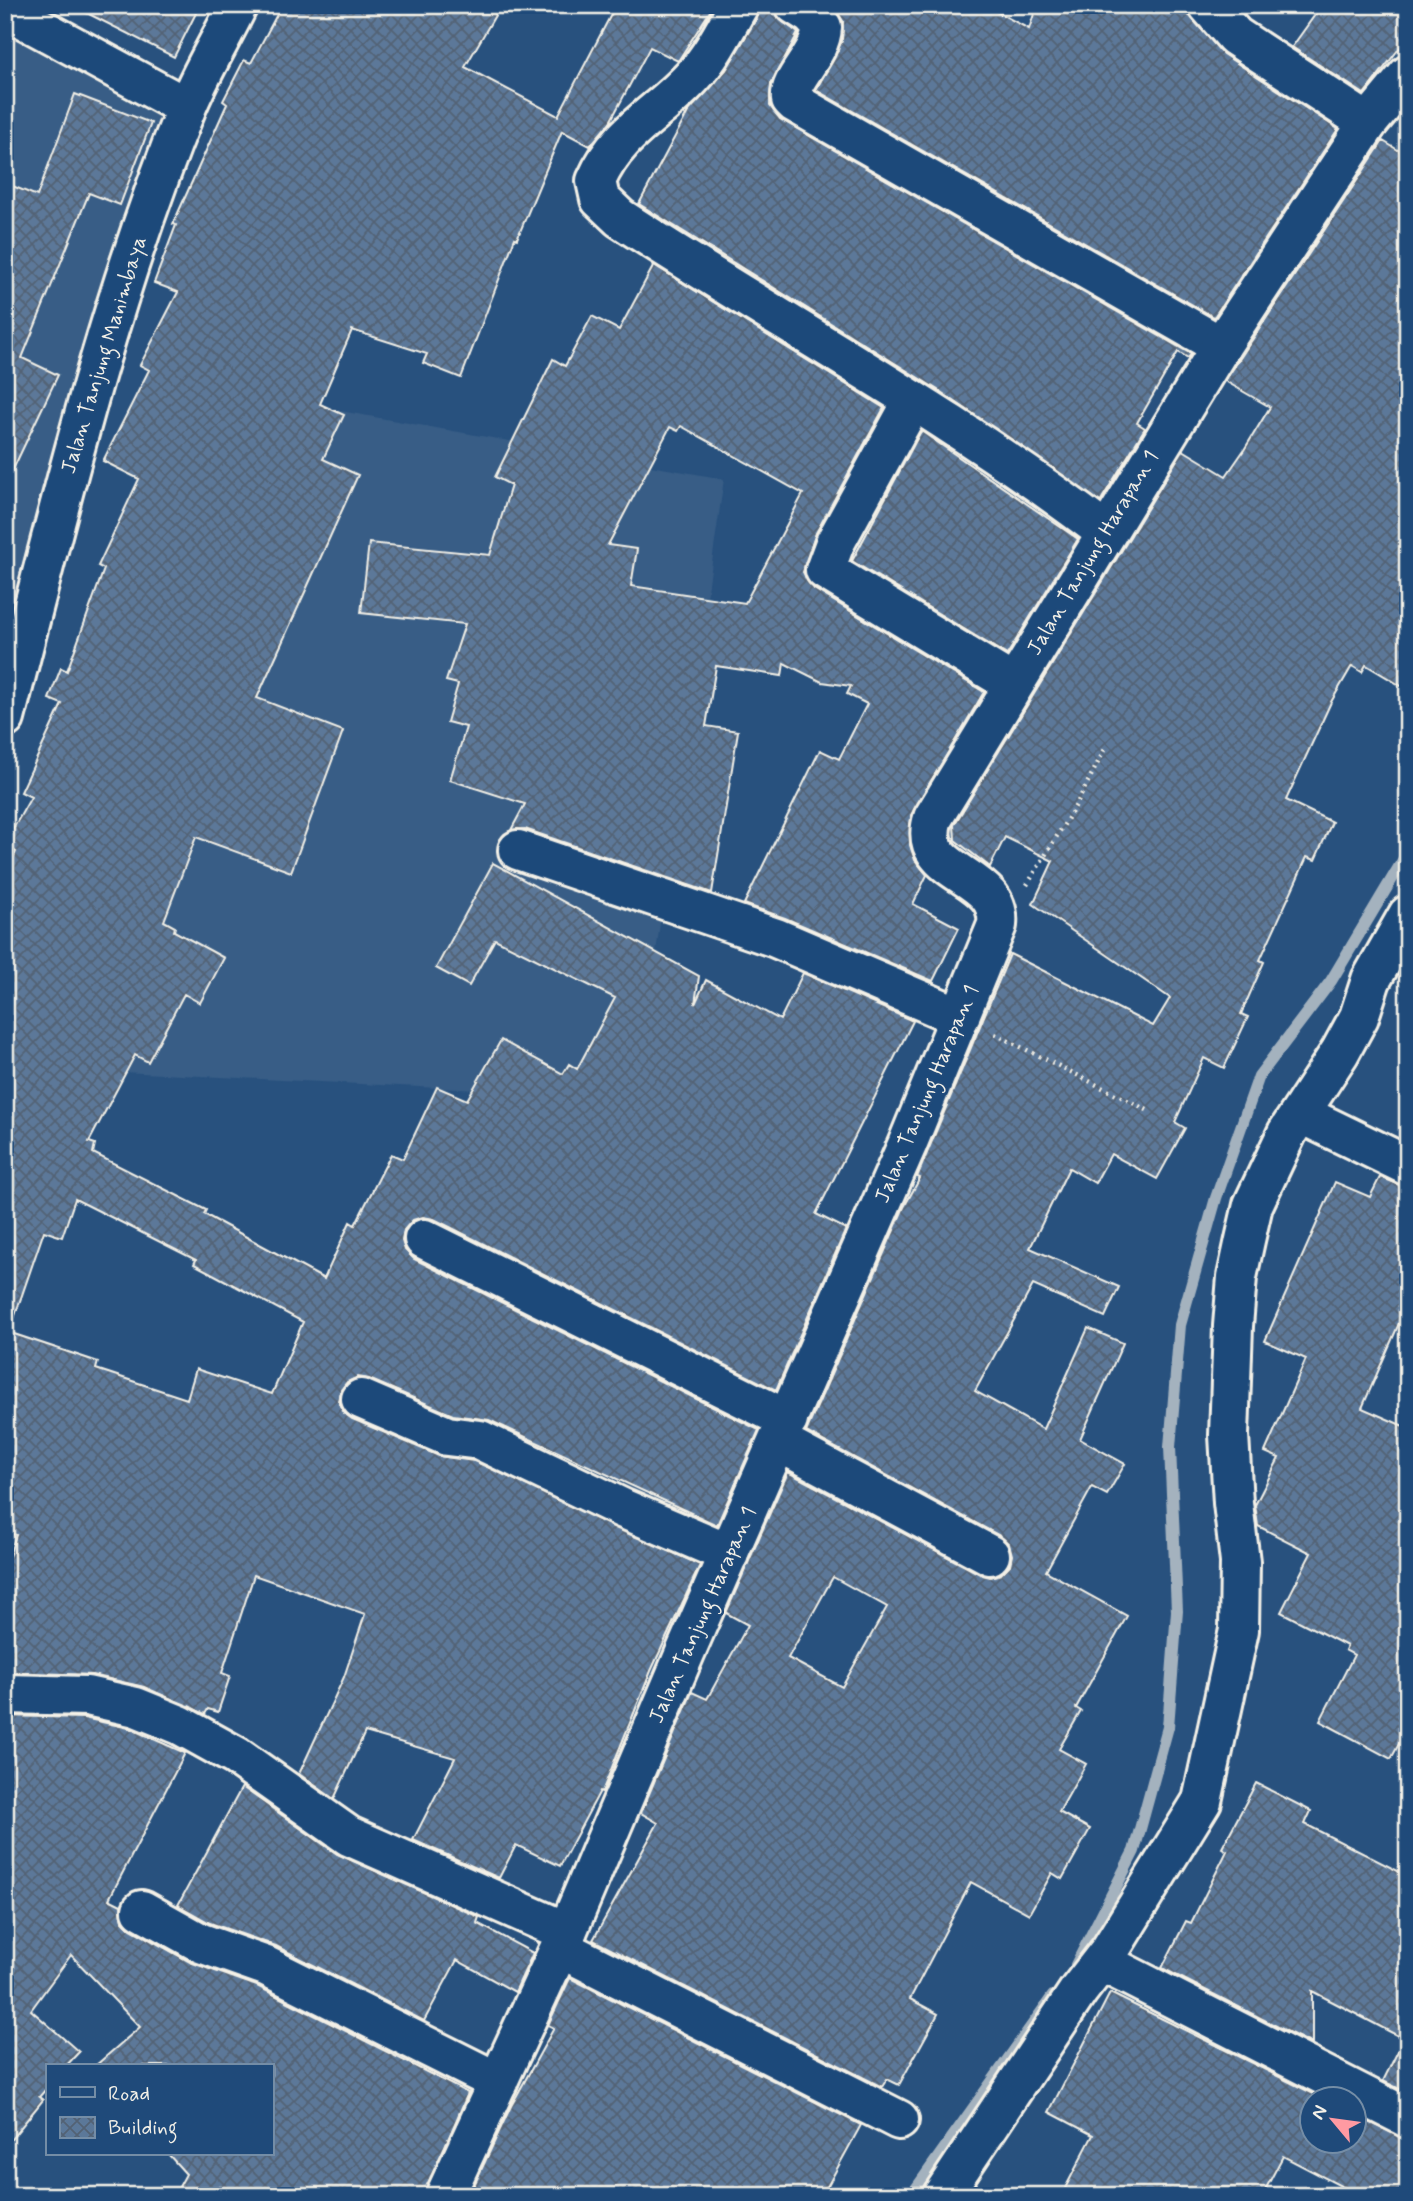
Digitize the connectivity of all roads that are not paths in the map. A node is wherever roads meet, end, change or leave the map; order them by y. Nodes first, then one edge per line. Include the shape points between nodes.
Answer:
1 (238, 5) edge
2 (739, 5) edge
3 (794, 5) edge
4 (1208, 5) edge
5 (5, 9) edge
6 (1408, 75) edge
7 (186, 107) junction
8 (1368, 123) junction
9 (1221, 346) junction
10 (913, 401) junction
11 (1105, 532) junction
12 (1013, 684) junction
13 (5, 718) edge
14 (518, 850) dead end
15 (1408, 915) edge
16 (960, 1017) junction
17 (1301, 1114) junction
18 (1408, 1166) edge
19 (424, 1239) dead end
20 (361, 1399) dead end
21 (784, 1431) junction
22 (729, 1554) junction
23 (990, 1555) dead end
24 (5, 1694) edge
25 (142, 1910) dead end
26 (564, 1940) junction
27 (1102, 1962) junction
28 (498, 2082) junction
29 (1408, 2118) edge
30 (899, 2120) dead end
31 (445, 2196) edge
32 (942, 2196) edge

1 - 7 street, Jalan Tanjung Manimbaya
2 - 10 street via 694,75 615,146 596,181 596,190 620,218
3 - 9 street via 821,27 816,52 792,90 795,103
4 - 8 street via 1235,36
5 - 7 street
6 - 8 street, Jalan Tanjung Harapan 1
7 - 13 street, Jalan Tanjung Manimbaya via 132,256 82,421
8 - 9 street, Jalan Tanjung Harapan 1
9 - 11 street, Jalan Tanjung Harapan 1
10 - 11 street
10 - 12 street via 835,543 825,570
11 - 12 street, Jalan Tanjung Harapan 1
12 - 16 street, Jalan Tanjung Harapan 1 via 933,818 928,835 941,858 992,899 998,916
14 - 16 street via 776,938
15 - 17 street via 1365,992 1359,1017
16 - 21 street, Jalan Tanjung Harapan 1
17 - 18 street
17 - 27 street via 1287,1133 1254,1205 1237,1277 1229,1435 1242,1593 1239,1630 1208,1781 1195,1815
19 - 21 street
20 - 22 street via 446,1436 480,1440
21 - 22 street, Jalan Tanjung Harapan 1
21 - 23 street
22 - 26 street, Jalan Tanjung Harapan 1
24 - 26 street via 87,1696 136,1707 180,1725 236,1756 349,1836
25 - 28 street via 201,1943 266,1966
26 - 28 street, Jalan Tanjung Harapan 1
26 - 30 street
27 - 29 street
27 - 32 street
28 - 31 street, Jalan Tanjung Harapan 1

